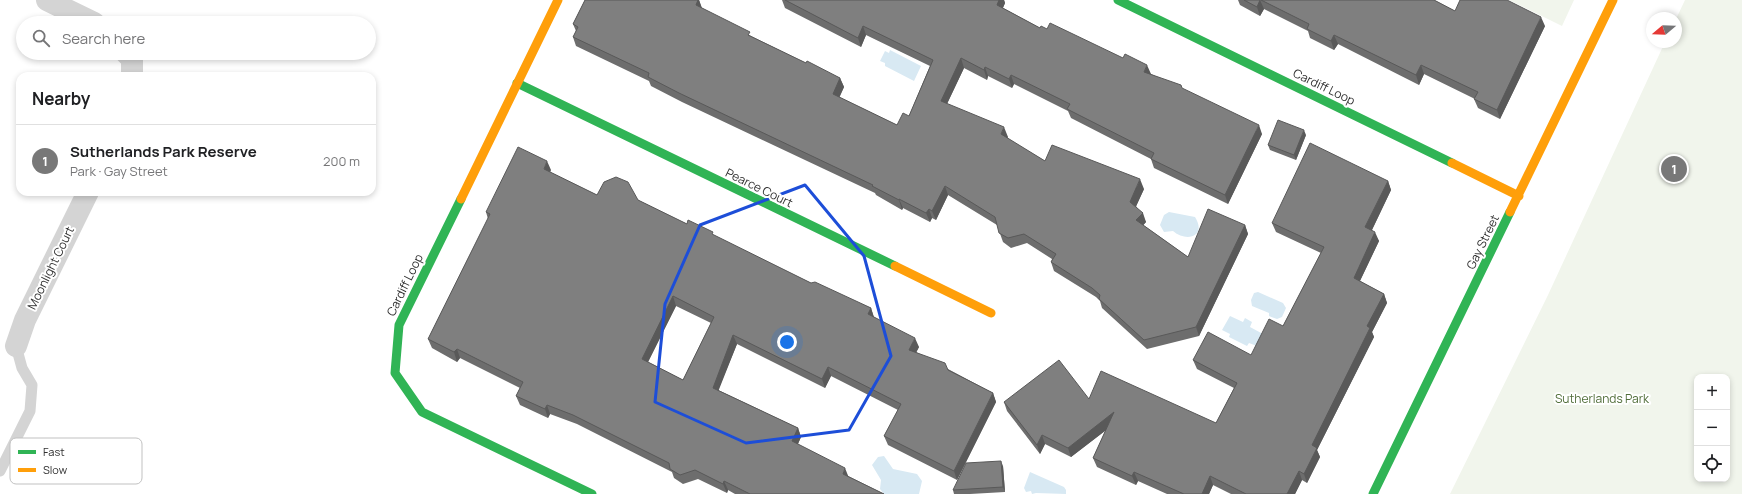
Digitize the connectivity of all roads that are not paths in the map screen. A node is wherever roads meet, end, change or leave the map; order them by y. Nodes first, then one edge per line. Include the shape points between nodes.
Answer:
1 (47, 0) edge
2 (558, 0) edge
3 (1118, 0) edge
4 (1613, 0) edge
5 (80, 16) edge
6 (132, 60) edge
7 (132, 72) edge
8 (517, 83) junction
9 (86, 196) edge
10 (1519, 196) junction
11 (991, 314) dead end
12 (16, 346) joint
13 (16, 438) edge
14 (10, 451) edge
15 (0, 471) edge
16 (592, 494) edge
17 (1373, 494) edge

1 - 5 street
2 - 8 street, Cardiff Loop
3 - 10 street, Cardiff Loop
4 - 10 street, Gay Street
6 - 7 street
8 - 11 street, Pearce Court
8 - 16 street, Cardiff Loop via 399,325 395,374 422,412
9 - 12 street, Moonlight Court via 25,320
10 - 17 street, Gay Street
12 - 13 lane via 22,368 32,386 30,411
14 - 15 lane

